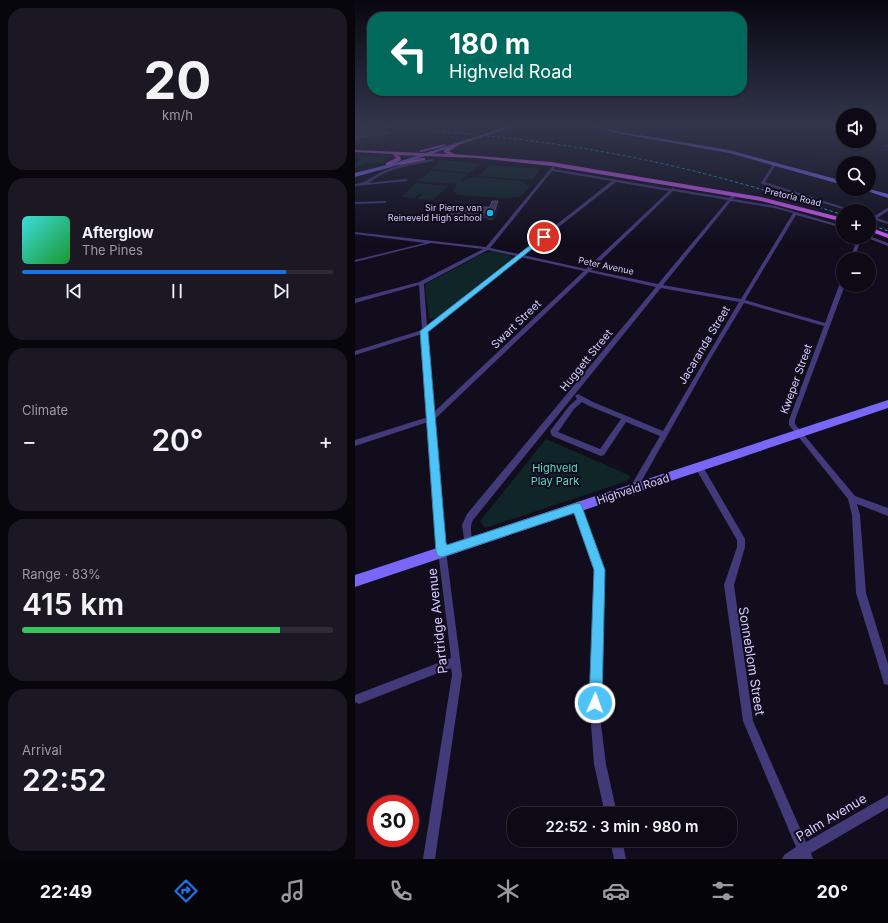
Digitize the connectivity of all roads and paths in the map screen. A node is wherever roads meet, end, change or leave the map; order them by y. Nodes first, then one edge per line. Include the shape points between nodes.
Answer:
1 (388, 164) edge
2 (396, 164) edge
3 (406, 164) edge
4 (528, 164) edge
5 (534, 164) edge
6 (556, 164) edge
7 (775, 164) joint
8 (552, 166) junction
9 (568, 166) joint
10 (596, 171) junction
11 (355, 174) edge
12 (406, 180) dead end
13 (617, 180) junction
14 (836, 181) edge
15 (364, 184) junction
16 (355, 185) edge
17 (673, 190) junction
18 (876, 192) edge
19 (888, 196) edge
20 (733, 197) junction
21 (385, 202) dead end
22 (355, 203) edge
23 (836, 206) edge
24 (888, 209) edge
25 (795, 213) junction
26 (876, 217) edge
27 (836, 218) edge
28 (876, 218) edge
29 (888, 224) edge
30 (836, 225) edge
31 (876, 231) edge
32 (355, 233) edge
33 (888, 236) edge
34 (876, 240) edge
35 (432, 242) junction
36 (888, 245) edge
37 (487, 249) junction
38 (520, 256) junction
39 (355, 261) edge
40 (588, 270) junction
41 (421, 283) junction
42 (660, 286) junction
43 (840, 292) edge
44 (355, 301) edge
45 (743, 301) junction
46 (828, 325) junction
47 (424, 331) junction
48 (355, 353) edge
49 (572, 392) junction
50 (582, 398) junction
51 (888, 404) edge
52 (625, 418) junction
53 (431, 419) junction
54 (663, 434) junction
55 (798, 434) junction
56 (355, 443) edge
57 (699, 467) junction
58 (633, 489) junction
59 (852, 498) junction
60 (577, 507) junction
61 (888, 512) edge
62 (469, 543) junction
63 (442, 552) junction
64 (355, 581) edge
65 (456, 661) junction
66 (888, 680) edge
67 (359, 699) dead end
68 (888, 801) edge
69 (609, 807) edge
70 (617, 847) edge
71 (805, 855) edge
72 (429, 859) edge
73 (620, 859) edge
74 (788, 859) edge

1 - 11 street
2 - 11 street
3 - 15 street via 388,170
4 - 8 main road, Pretoria Road
5 - 8 main road, Pretoria Road
6 - 8 main road
7 - 14 street
7 - 23 street via 763,183
8 - 9 main road, Pretoria Road
8 - 10 main road, Pretoria Road
8 - 13 street
8 - 37 street
9 - 10 main road, Pretoria Road
10 - 20 main road, Pretoria Road
12 - 15 street
13 - 17 street
13 - 38 street
15 - 16 street
17 - 20 street
17 - 40 street, Swart Street
18 - 19 street
20 - 25 street
20 - 27 main road, Pretoria Road via 786,204
20 - 42 street, Huggett Street
21 - 22 street
24 - 26 street
25 - 30 street
25 - 45 street, Jacaranda Street
28 - 29 street
31 - 33 main road
32 - 35 street, Peter Avenue
34 - 36 street
35 - 37 street, Peter Avenue
35 - 39 street
37 - 38 street, Peter Avenue
37 - 41 street
38 - 40 street, Peter Avenue
38 - 47 street
40 - 42 street, Peter Avenue
40 - 53 street, Swart Street
41 - 44 street
41 - 47 street, Partridge Avenue
42 - 45 street, Peter Avenue
42 - 49 street, Huggett Street
43 - 46 street, Kweper Street
45 - 46 street, Peter Avenue
45 - 54 street, Jacaranda Street
46 - 55 street, Kweper Street via 793,420 792,425
47 - 48 street
47 - 53 street, Partridge Avenue
49 - 50 street
49 - 62 street, Huggett Street via 470,517 465,525
50 - 52 street
50 - 52 street via 562,420 554,434 601,453
51 - 55 street, Highveld Road
52 - 54 street
53 - 56 street, Swart Street
53 - 63 street, Partridge Avenue
54 - 58 street, Jacaranda Street
55 - 57 street, Highveld Road
55 - 59 street, Kweper Street
57 - 58 street, Highveld Road
57 - 71 street, Sonneblom Street via 741,539 741,547 729,585 748,721
58 - 60 street, Highveld Road
59 - 61 street, Kweper Street
59 - 66 street via 856,510 861,593
60 - 62 street, Highveld Road
60 - 69 street via 599,570 596,725 600,764
62 - 63 street, Highveld Road
63 - 64 street, Highveld Road
63 - 65 street, Partridge Avenue
65 - 67 street
65 - 72 street, Partridge Avenue via 456,685
68 - 71 street, Palm Avenue
70 - 73 street
71 - 74 street, Palm Avenue

